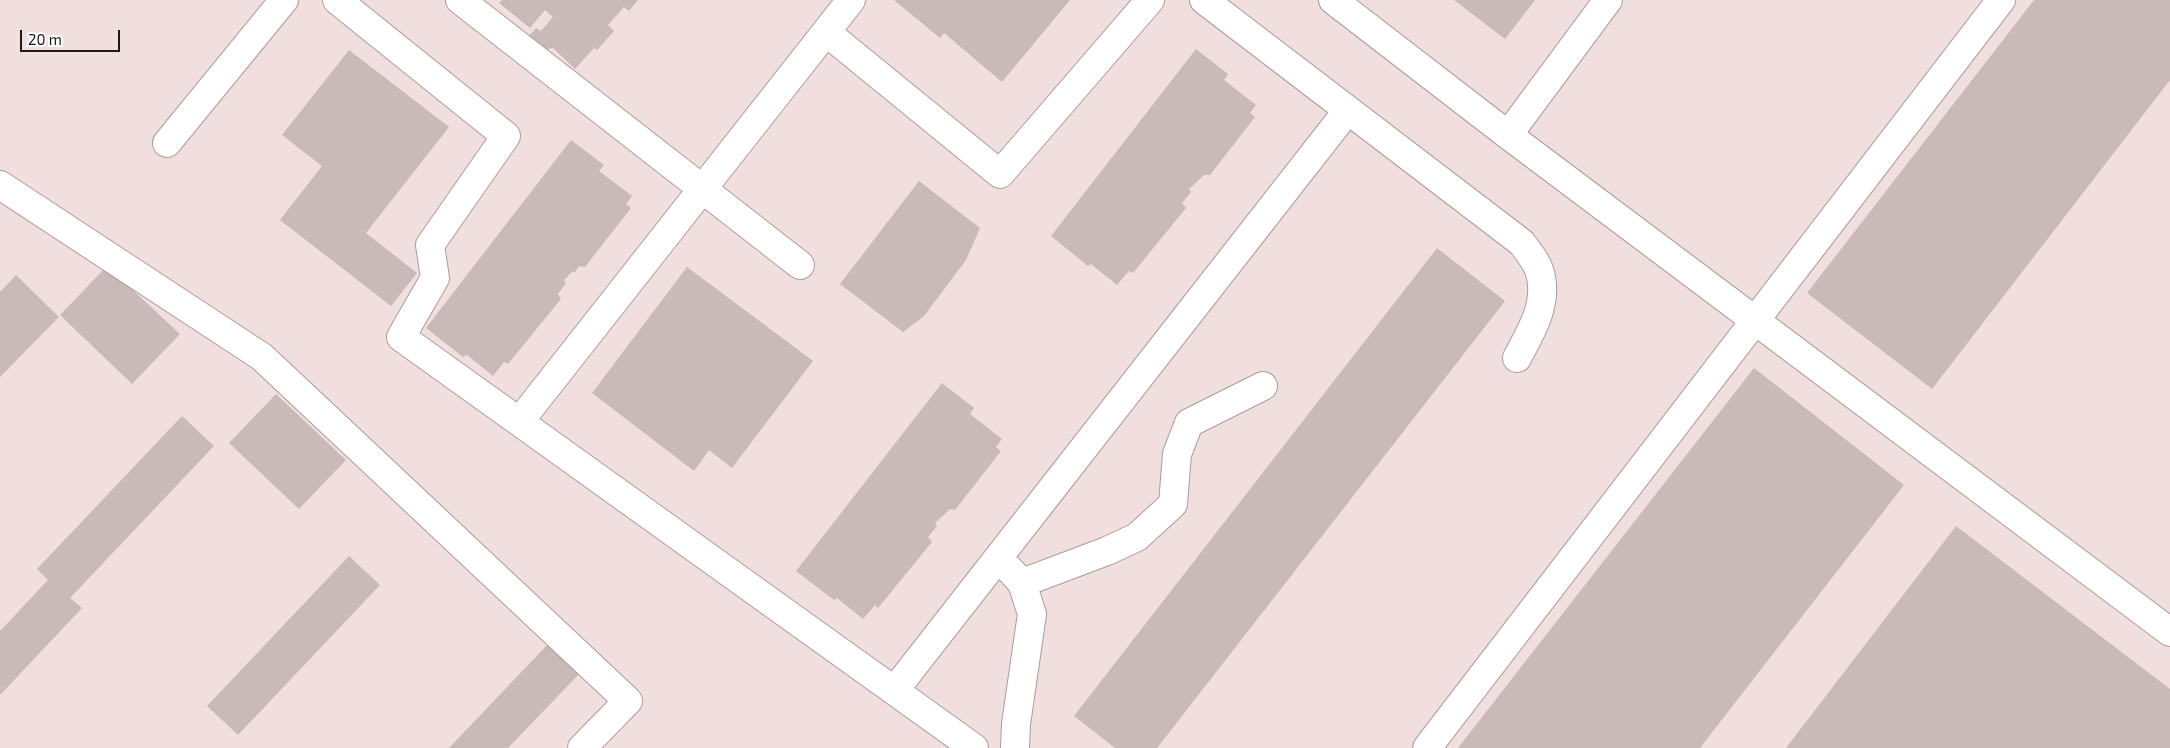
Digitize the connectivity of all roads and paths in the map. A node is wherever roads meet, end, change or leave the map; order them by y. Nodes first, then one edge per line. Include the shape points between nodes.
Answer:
1 (284, 0) edge
2 (338, 0) edge
3 (460, 0) edge
4 (851, 0) edge
5 (1150, 0) edge
6 (1204, 0) edge
7 (1333, 0) edge
8 (1608, 0) edge
9 (2001, 0) edge
10 (826, 32) junction
11 (1348, 110) junction
12 (1508, 136) junction
13 (167, 143) dead end
14 (0, 185) edge
15 (702, 189) junction
16 (800, 265) dead end
17 (1755, 321) junction
18 (1516, 358) dead end
19 (1263, 386) dead end
20 (518, 422) junction
21 (998, 558) junction
22 (1022, 583) junction
23 (2170, 632) edge
24 (894, 691) junction
25 (582, 748) edge
26 (974, 748) edge
27 (1015, 748) edge
28 (1427, 748) edge

1 - 13 street
2 - 20 street via 506,136 430,245 435,278 401,337
3 - 15 street
4 - 10 street
5 - 10 street via 1000,174
6 - 11 street
7 - 12 street
8 - 12 street
9 - 17 street
10 - 15 street
11 - 18 street via 1522,243 1535,262 1541,277 1540,304 1536,324
11 - 21 street
12 - 17 street
14 - 25 street via 262,357 628,701
15 - 16 street
15 - 20 street
17 - 23 street
17 - 28 street
19 - 22 street via 1189,423 1176,454 1173,504 1137,537
20 - 24 street
21 - 22 street
21 - 24 street
22 - 27 street via 1032,614
24 - 26 street

